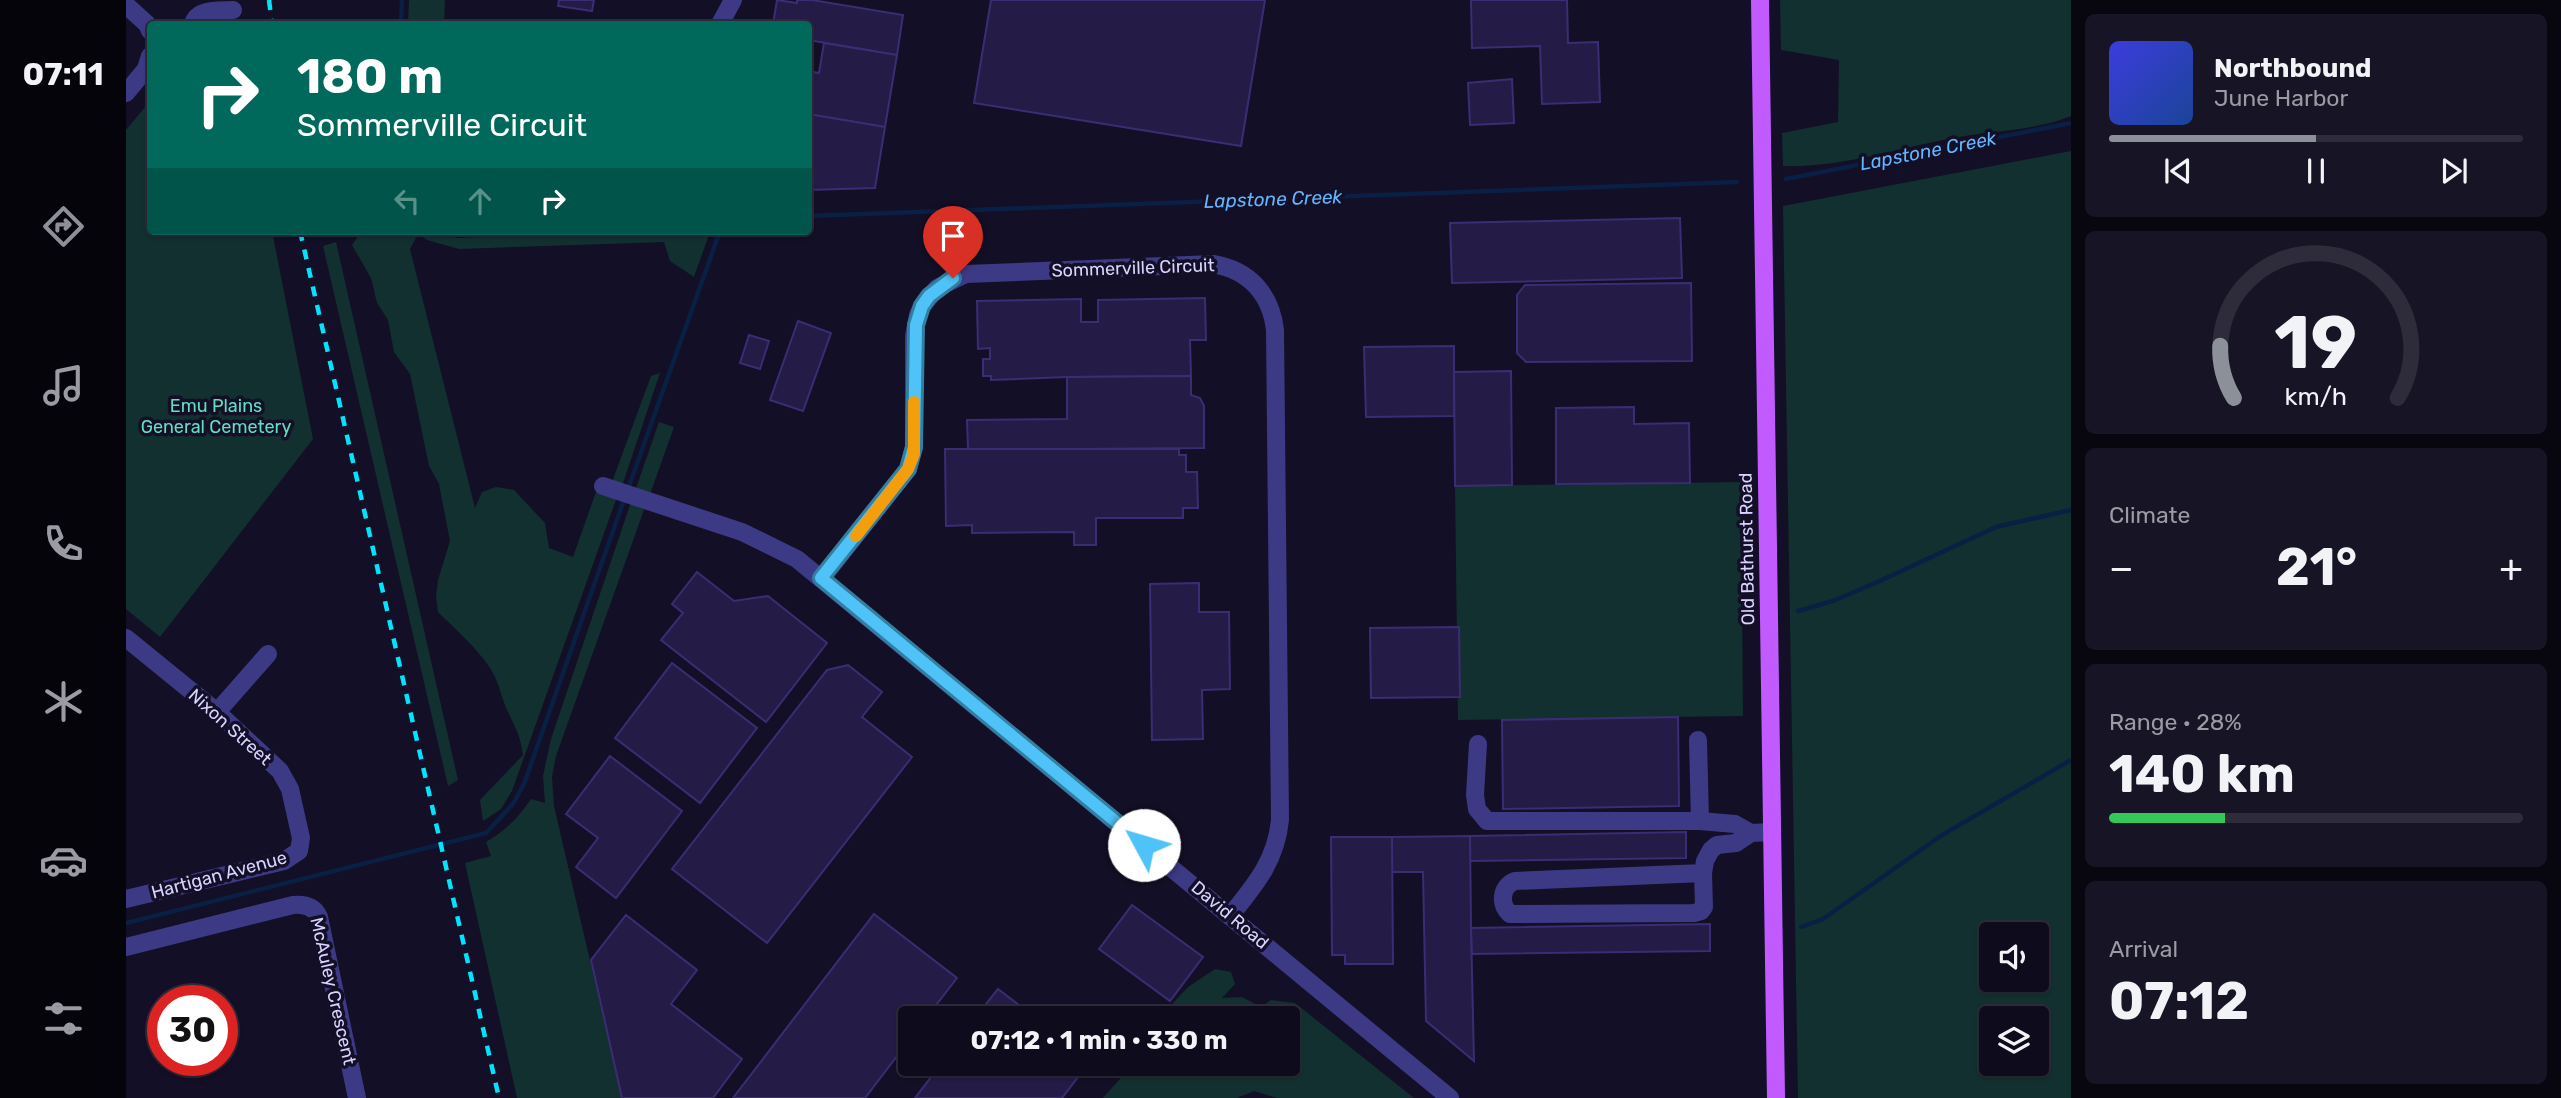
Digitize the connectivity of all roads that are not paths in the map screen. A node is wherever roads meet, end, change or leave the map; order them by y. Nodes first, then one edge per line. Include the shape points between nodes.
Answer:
1 (733, 0) edge
2 (1760, 0) edge
3 (126, 5) edge
4 (233, 10) dead end
5 (193, 21) edge
6 (722, 21) edge
7 (147, 24) edge
8 (147, 62) edge
9 (126, 93) edge
10 (603, 486) dead end
11 (821, 578) junction
12 (126, 638) edge
13 (268, 654) dead end
14 (216, 712) junction
15 (1699, 740) dead end
16 (1478, 744) dead end
17 (1700, 821) junction
18 (1772, 832) junction
19 (1751, 833) junction
20 (301, 838) joint
21 (1703, 873) junction
22 (126, 899) edge
23 (1230, 916) junction
24 (126, 947) edge
25 (357, 1098) edge
26 (1450, 1098) edge
27 (1776, 1098) edge

1 - 6 street
2 - 18 main road, Old Bathurst Road
3 - 7 street
4 - 5 street via 200,13
8 - 9 street
10 - 11 street, David Road via 742,532 788,554
11 - 23 street, David Road
11 - 23 street, Sommerville Circuit via 908,469 914,447 916,325 922,306 943,284 966,274 1213,264 1228,266 1250,279 1270,307 1275,330 1280,820 1270,862
12 - 14 street, Nixon Street
13 - 14 street
14 - 20 street, Nixon Street via 285,780
15 - 17 street
16 - 17 street via 1475,795 1477,809 1488,821
17 - 19 street via 1735,824
18 - 19 street
18 - 27 main road, Old Bathurst Road
19 - 21 street via 1736,843 1711,849
20 - 22 street, Hartigan Avenue via 299,851 284,860
21 - 21 street via 1704,907 1694,913 1510,914 1503,904 1504,888 1515,881
23 - 26 street, David Road
24 - 25 street, McAuley Crescent via 293,905 312,908 319,917

